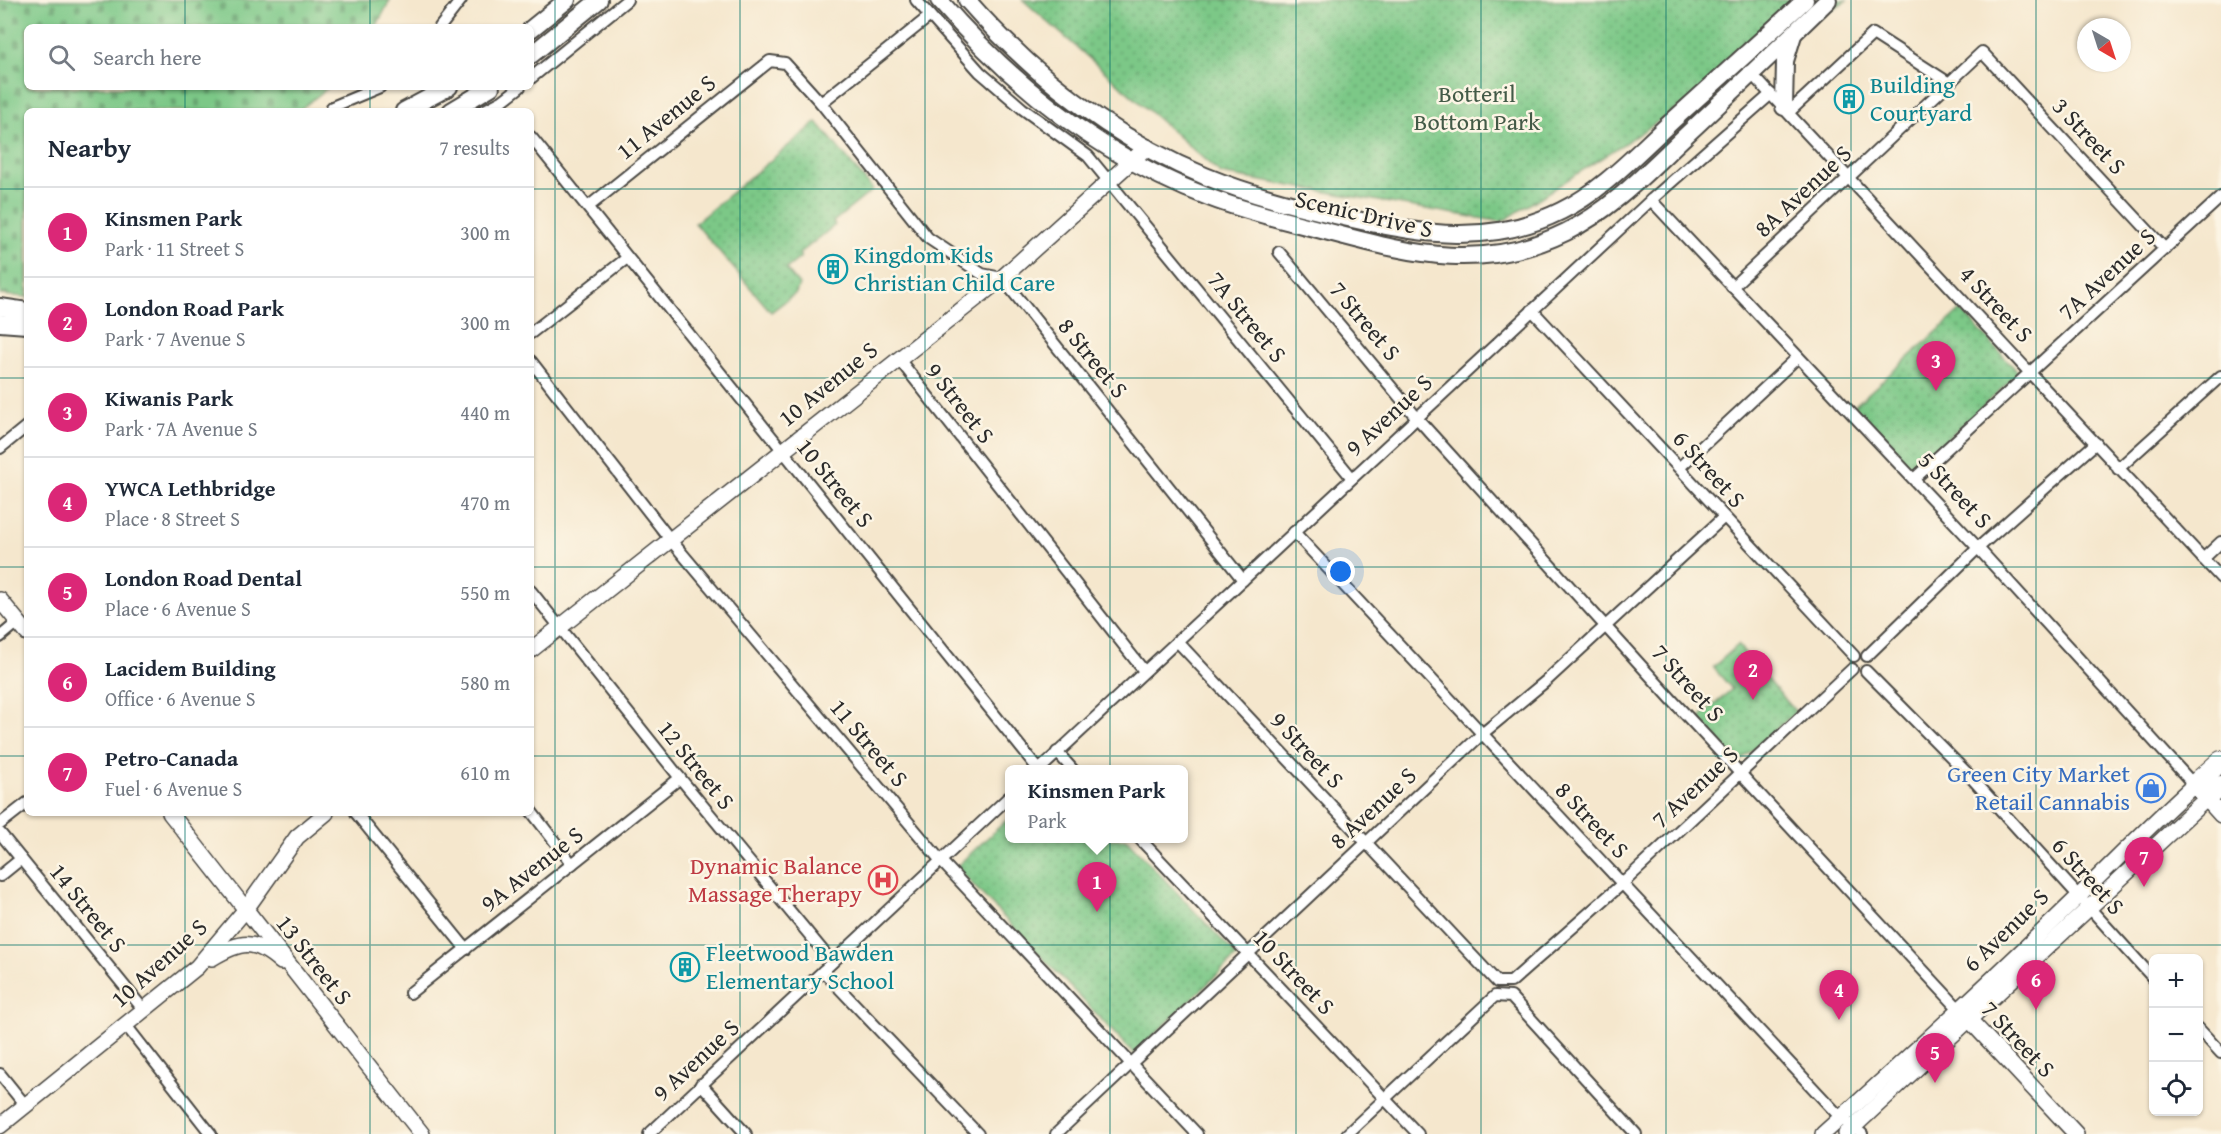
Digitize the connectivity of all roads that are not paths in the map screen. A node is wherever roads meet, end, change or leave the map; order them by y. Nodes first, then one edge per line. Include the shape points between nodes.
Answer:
1 (461, 0) edge
2 (567, 0) edge
3 (599, 0) edge
4 (627, 0) edge
5 (916, 0) edge
6 (939, 0) edge
7 (968, 0) edge
8 (1805, 0) edge
9 (1828, 0) edge
10 (930, 16) junction
11 (442, 24) edge
12 (534, 27) edge
13 (1793, 34) junction
14 (1982, 52) joint
15 (534, 53) edge
16 (1740, 60) junction
17 (1751, 74) junction
18 (534, 76) edge
19 (1949, 83) junction
20 (373, 90) edge
21 (443, 90) edge
22 (486, 90) edge
23 (516, 90) edge
24 (1771, 94) junction
25 (502, 101) junction
26 (821, 103) junction
27 (333, 108) edge
28 (410, 108) edge
29 (456, 108) edge
30 (489, 108) edge
31 (508, 108) edge
32 (1786, 110) junction
33 (534, 141) edge
34 (1147, 147) junction
35 (1131, 163) junction
36 (1848, 177) junction
37 (1110, 183) junction
38 (2221, 197) edge
39 (1651, 200) junction
40 (588, 207) junction
41 (2165, 249) junction
42 (1279, 252) dead end
43 (627, 258) junction
44 (1002, 278) junction
45 (1732, 286) junction
46 (0, 307) edge
47 (1532, 310) junction
48 (24, 311) edge
49 (0, 323) edge
50 (24, 325) edge
51 (534, 331) edge
52 (1798, 357) junction
53 (898, 358) junction
54 (534, 365) edge
55 (2031, 372) junction
56 (2221, 376) edge
57 (1417, 418) junction
58 (24, 428) edge
59 (2096, 443) junction
60 (0, 448) edge
61 (782, 450) junction
62 (1680, 467) junction
63 (2118, 469) junction
64 (1352, 478) junction
65 (1914, 479) junction
66 (1724, 517) junction
67 (1294, 532) junction
68 (669, 538) junction
69 (2221, 542) edge
70 (1978, 548) junction
71 (2203, 559) junction
72 (2221, 578) edge
73 (1243, 580) junction
74 (534, 595) edge
75 (0, 600) edge
76 (1606, 626) junction
77 (560, 627) junction
78 (23, 628) edge
79 (0, 637) edge
80 (1177, 641) junction
81 (534, 648) edge
82 (1854, 656) junction
83 (1867, 656) junction
84 (1852, 669) junction
85 (1866, 670) junction
86 (1144, 671) junction
87 (1482, 734) junction
88 (1057, 752) junction
89 (2221, 761) edge
90 (1035, 765) edge
91 (1044, 765) edge
92 (1069, 765) edge
93 (1740, 773) junction
94 (680, 778) junction
95 (2221, 786) edge
96 (2200, 792) junction
97 (1005, 801) edge
98 (24, 805) edge
99 (2221, 815) edge
100 (172, 816) edge
101 (322, 816) edge
102 (358, 816) edge
103 (534, 816) edge
104 (0, 824) edge
105 (0, 833) edge
106 (1144, 843) edge
107 (1366, 843) junction
108 (21, 859) junction
109 (941, 861) junction
110 (572, 864) junction
111 (0, 876) edge
112 (1622, 884) junction
113 (2083, 903) junction
114 (246, 909) junction
115 (466, 949) junction
116 (1248, 954) junction
117 (832, 963) junction
118 (196, 967) junction
119 (823, 971) junction
120 (293, 972) junction
121 (2149, 974) edge
122 (1511, 982) joint
123 (410, 993) dead end
124 (143, 1010) junction
125 (1965, 1015) junction
126 (125, 1024) junction
127 (2203, 1033) edge
128 (2221, 1053) edge
129 (1131, 1064) junction
130 (0, 1074) edge
131 (701, 1084) junction
132 (1385, 1098) junction
133 (25, 1105) junction
134 (0, 1128) edge
135 (1851, 1128) edge
136 (3, 1134) edge
137 (211, 1134) edge
138 (422, 1134) edge
139 (649, 1134) edge
140 (746, 1134) edge
141 (978, 1134) edge
142 (1056, 1134) edge
143 (1197, 1134) edge
144 (1347, 1134) edge
145 (1418, 1134) edge
146 (1636, 1134) edge
147 (1823, 1134) edge
148 (2076, 1134) edge

1 - 11 street
2 - 12 main road
3 - 15 main road
4 - 18 street
5 - 10 street
6 - 35 main road, Scenic Drive S via 993,59 1048,107
7 - 34 main road, Scenic Drive S via 1043,77
8 - 16 main road, Scenic Drive S
9 - 13 main road, Scenic Drive S
10 - 26 street
10 - 37 street via 980,72 1088,156
13 - 17 main road, Scenic Drive S
13 - 32 main road via 1785,61
14 - 19 street, 8A Avenue S
14 - 41 street, 3 Street S
16 - 17 street, 4 Street S
16 - 34 main road, Scenic Drive S via 1598,188 1563,211 1530,225 1486,235 1444,236 1395,229 1289,204 1204,176
17 - 24 street, 4 Street S
17 - 35 main road, Scenic Drive S via 1642,177 1585,222 1532,246 1485,256 1443,257 1407,252 1266,216 1212,199
19 - 32 street via 1873,34
19 - 36 street, 8A Avenue S
20 - 27 street
21 - 28 main road
22 - 29 main road
23 - 25 street
24 - 32 street, 4 Street S
24 - 39 street, 9 Avenue S
25 - 30 street
25 - 31 street
26 - 40 street, 11 Avenue S via 790,66 771,61
26 - 44 street via 928,238 982,274
32 - 36 street, 4 Street S
33 - 40 street, 10 Street S
34 - 35 street, 10 Avenue S
35 - 37 street, 10 Avenue S
36 - 45 street, 8A Avenue S
36 - 55 street, 4 Street S
37 - 44 street, 10 Avenue S
37 - 64 street, 7A Street S
38 - 41 street, 7A Avenue S
39 - 45 street, 5 Street S
39 - 47 street, 9 Avenue S
40 - 43 street, 10 Street S
41 - 55 street, 7A Avenue S
42 - 57 street, 7 Street S
43 - 51 street
43 - 61 street, 10 Street S
44 - 53 street, 10 Avenue S
44 - 73 street, 8 Street S
45 - 52 street, 5 Street S
46 - 48 main road
47 - 57 street, 9 Avenue S
47 - 62 street, 6 Street S
49 - 50 main road
52 - 62 street
52 - 65 street, 5 Street S
53 - 61 street, 10 Avenue S
53 - 86 street, 9 Street S
54 - 68 street, 11 Street S
55 - 59 street, 4 Street S
55 - 65 street, 7A Avenue S
56 - 63 street
57 - 64 street, 9 Avenue S
57 - 76 street, 7 Street S
58 - 60 street
59 - 63 street, 4 Street S
59 - 70 street
61 - 68 street, 10 Avenue S
61 - 90 street, 10 Street S
62 - 66 street, 6 Street S
63 - 71 street, 4 Street S
64 - 67 street, 9 Avenue S
65 - 70 street, 5 Street S
66 - 76 street, 8 Avenue S
66 - 82 street, 6 Street S
67 - 73 street, 9 Avenue S
67 - 87 street, 8 Street S
68 - 77 street, 10 Avenue S
68 - 109 street, 11 Street S
69 - 71 street
70 - 83 street
70 - 96 street, 5 Street S
71 - 72 street, 4 Street S
73 - 80 street, 9 Avenue S
74 - 77 street, 12 Street S
75 - 78 street
76 - 87 street, 8 Avenue S
76 - 93 street, 7 Street S
77 - 81 street, 10 Avenue S
77 - 94 street, 12 Street S
78 - 79 street
80 - 86 street, 9 Avenue S
80 - 107 street, 9 Street S
82 - 83 street
82 - 84 street
83 - 85 street via 1870,665
84 - 85 street
84 - 93 street, 7 Avenue S
85 - 113 street, 6 Street S via 1967,773
86 - 88 street, 9 Avenue S
87 - 107 street, 8 Avenue S
87 - 112 street, 8 Street S
88 - 91 street, 9 Avenue S
88 - 92 street
89 - 96 highway, 6 Avenue S
93 - 112 street, 7 Avenue S
93 - 125 street, 7 Street S
94 - 110 street, 9A Avenue S
94 - 117 street, 12 Street S
95 - 96 highway, 6 Avenue S
96 - 99 street, 5 Street S
96 - 113 street, 6 Avenue S via 2140,833
97 - 109 street, 9 Avenue S
98 - 104 street
100 - 114 street, 13 Street S
101 - 114 street, 10 Avenue S via 297,837
102 - 115 street
103 - 110 street
105 - 108 street, 14 Street S
106 - 116 street, 10 Street S
107 - 116 street, 8 Avenue S
107 - 122 street, 9 Street S via 1497,982
108 - 111 street
108 - 124 street, 14 Street S
109 - 117 street, 9 Avenue S
109 - 129 street, 11 Street S
110 - 115 street, 9A Avenue S
112 - 122 street, 7 Avenue S
112 - 135 street, 8 Street S
113 - 121 street, 6 Street S
113 - 125 street, 6 Avenue S
114 - 118 street, 10 Avenue S
114 - 120 street, 13 Street S
115 - 123 street, 9A Avenue S
116 - 129 street, 8 Avenue S
116 - 132 street, 10 Street S
117 - 119 street, 9 Avenue S
118 - 120 street via 240,943 252,944 274,956
118 - 124 street, 10 Avenue S
119 - 131 street, 9 Avenue S
119 - 141 street
120 - 138 street, 13 Street S
124 - 126 street, 10 Avenue S
125 - 135 street, 6 Avenue S
125 - 148 street, 7 Street S
126 - 133 street, 10 Avenue S
126 - 137 street
127 - 128 street
129 - 142 street, 8 Avenue S
129 - 143 street, 11 Street S
130 - 133 street
131 - 139 street, 9 Avenue S
131 - 140 street
132 - 144 street
132 - 145 street, 10 Street S
132 - 146 street via 1495,996 1511,997
133 - 134 street, 10 Avenue S
134 - 136 street
135 - 147 street, 6 Avenue S

